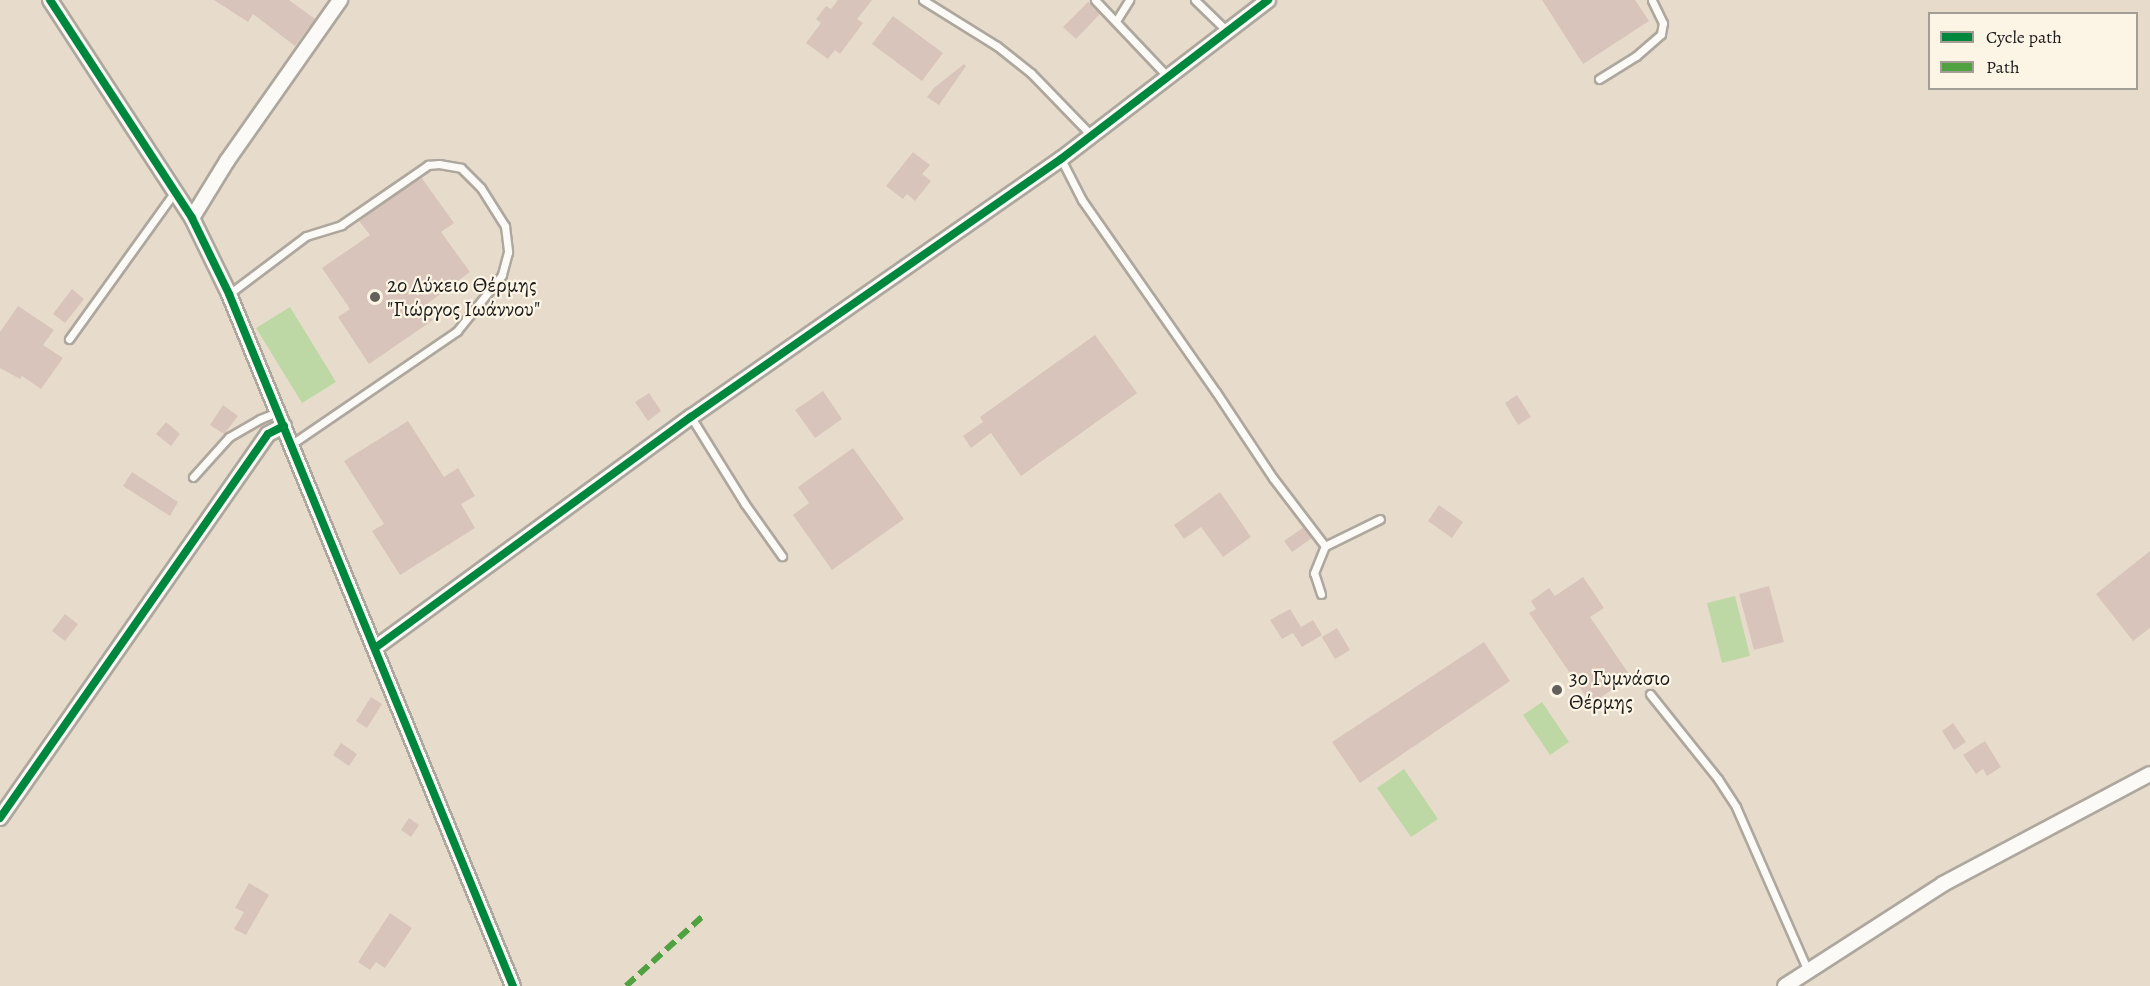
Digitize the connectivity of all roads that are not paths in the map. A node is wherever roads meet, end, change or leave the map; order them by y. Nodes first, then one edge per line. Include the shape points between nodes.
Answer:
1 (50, 0) edge
2 (340, 0) edge
3 (923, 0) edge
4 (1095, 0) edge
5 (1129, 0) edge
6 (1195, 0) edge
7 (1268, 0) edge
8 (1652, 0) edge
9 (1116, 21) junction
10 (1228, 32) junction
11 (1169, 78) junction
12 (1599, 79) dead end
13 (1092, 136) junction
14 (1061, 159) junction
15 (174, 193) junction
16 (192, 218) junction
17 (229, 294) junction
18 (69, 339) dead end
19 (278, 412) junction
20 (691, 417) junction
21 (284, 426) junction
22 (292, 444) junction
23 (193, 477) dead end
24 (1380, 519) dead end
25 (1325, 546) junction
26 (782, 555) dead end
27 (1321, 594) dead end
28 (375, 648) junction
29 (1650, 694) dead end
30 (2150, 774) edge
31 (0, 818) edge
32 (1808, 971) junction
33 (513, 986) edge
34 (1785, 986) edge

1 - 15 street
2 - 16 street via 227,161
3 - 13 lane via 997,46 1031,73
4 - 9 lane
5 - 9 lane
6 - 10 lane
7 - 10 street
8 - 12 lane via 1663,23 1661,34 1636,56
9 - 11 lane
10 - 11 street
11 - 13 street
13 - 14 street
14 - 20 street
14 - 25 lane via 1082,200 1273,478
15 - 16 street
15 - 18 lane
16 - 17 street
17 - 19 street
17 - 22 lane via 306,236 341,225 428,165 461,168 481,188 505,226 508,252 502,275 457,331
19 - 21 street
19 - 23 lane via 229,437
20 - 26 lane
20 - 28 street
21 - 22 street
21 - 31 street via 268,434
22 - 28 street
24 - 25 lane
25 - 27 lane via 1314,573
28 - 33 street
29 - 32 lane via 1736,807
30 - 32 street via 1943,884
32 - 34 street

